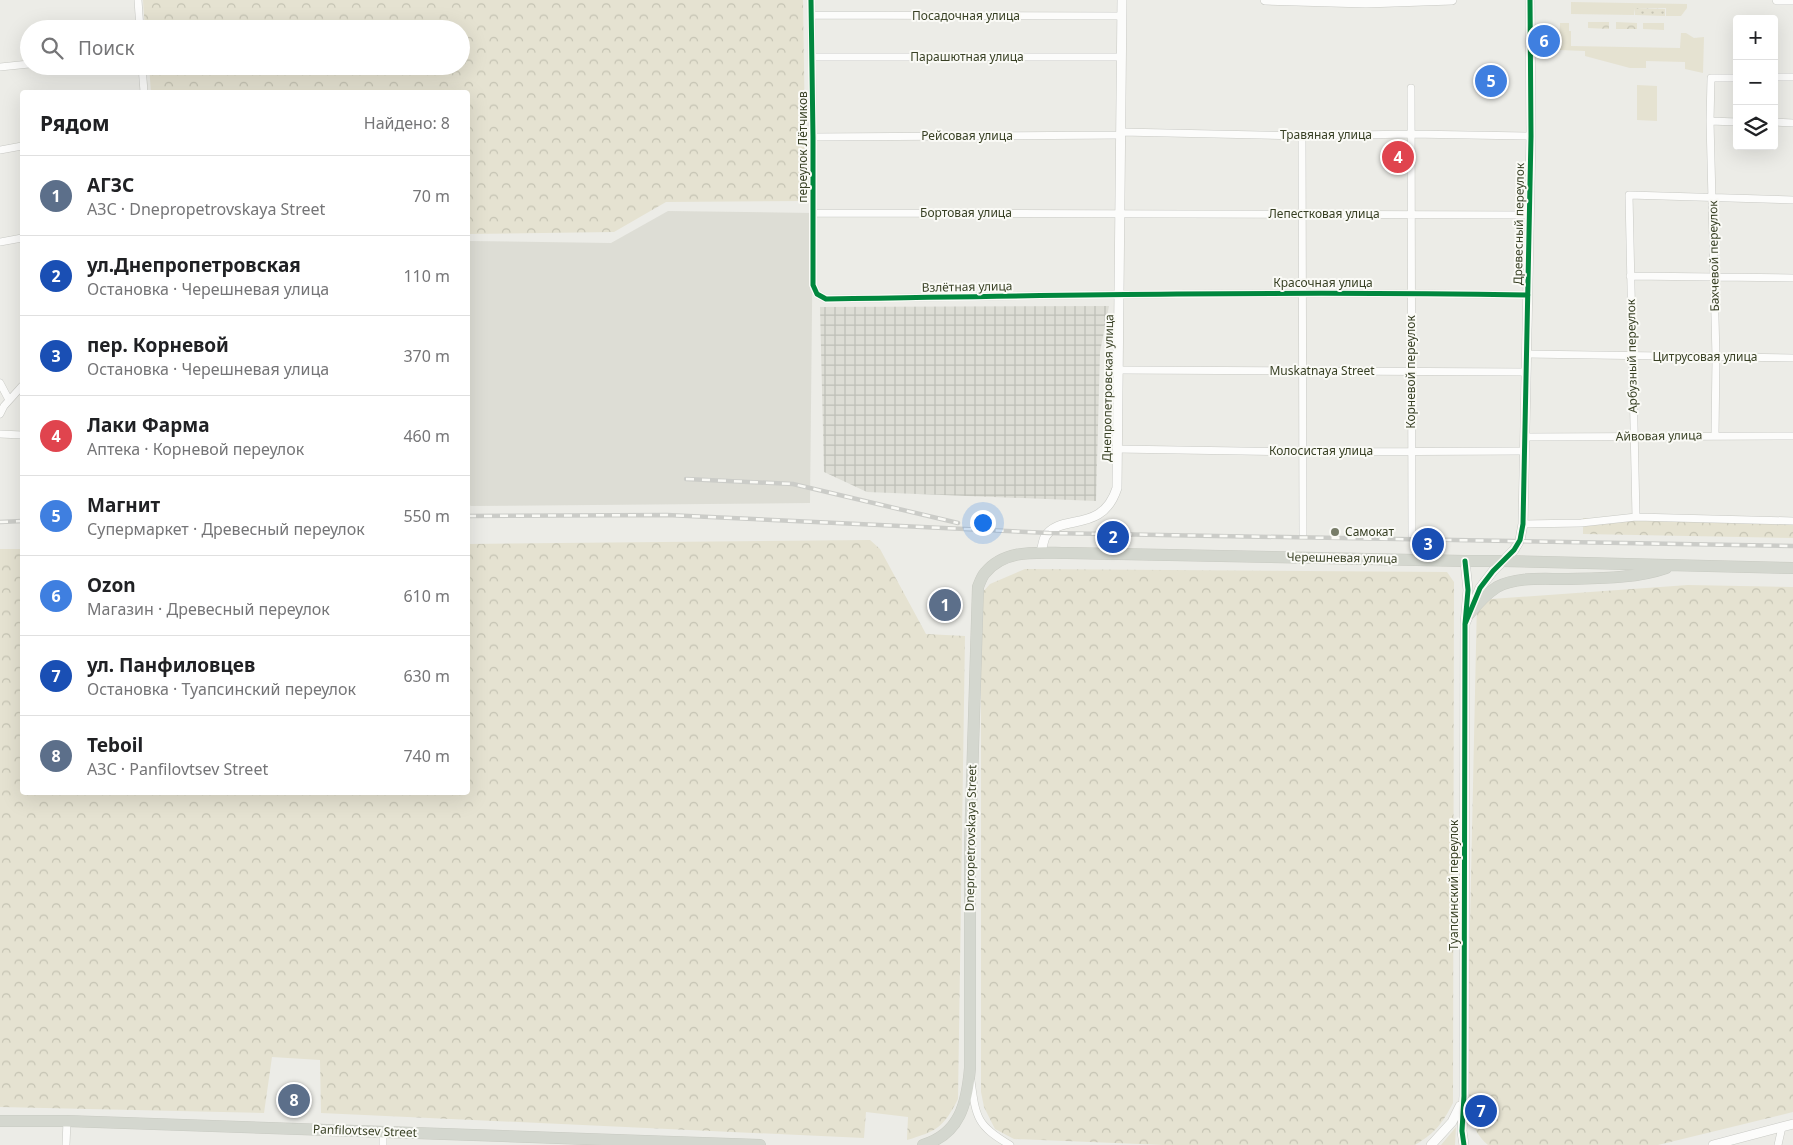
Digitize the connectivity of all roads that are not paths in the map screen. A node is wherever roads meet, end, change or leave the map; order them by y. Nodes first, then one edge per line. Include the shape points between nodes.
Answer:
1 (138, 0) edge
2 (811, 0) edge
3 (1122, 0) edge
4 (1264, 0) edge
5 (1452, 0) edge
6 (1530, 0) edge
7 (1777, 0) edge
8 (1793, 0) edge
9 (811, 15) junction
10 (1122, 16) junction
11 (139, 20) edge
12 (812, 57) junction
13 (1121, 57) junction
14 (20, 65) edge
15 (0, 67) edge
16 (143, 75) edge
17 (1778, 77) edge
18 (1793, 77) edge
19 (1733, 78) edge
20 (1411, 88) dead end
21 (144, 90) edge
22 (1710, 121) junction
23 (1733, 122) edge
24 (1778, 122) edge
25 (1793, 123) edge
26 (1121, 134) junction
27 (1411, 134) junction
28 (1302, 136) junction
29 (1531, 136) junction
30 (813, 137) junction
31 (20, 146) edge
32 (0, 150) edge
33 (1713, 198) junction
34 (1793, 200) edge
35 (813, 213) junction
36 (1120, 213) junction
37 (1302, 214) junction
38 (1411, 214) junction
39 (1529, 215) junction
40 (20, 238) edge
41 (0, 242) edge
42 (1630, 276) junction
43 (1714, 277) junction
44 (1793, 278) edge
45 (1302, 293) junction
46 (1411, 293) junction
47 (818, 294) joint
48 (1119, 294) junction
49 (1528, 294) junction
50 (1526, 354) junction
51 (1632, 356) junction
52 (1716, 357) junction
53 (1793, 358) edge
54 (1118, 370) junction
55 (1302, 371) junction
56 (1411, 371) junction
57 (1526, 372) junction
58 (0, 383) edge
59 (20, 388) edge
60 (9, 400) junction
61 (0, 414) edge
62 (0, 434) edge
63 (20, 435) edge
64 (1715, 435) junction
65 (1525, 436) junction
66 (1633, 436) junction
67 (1793, 436) edge
68 (1117, 450) junction
69 (1411, 451) junction
70 (1524, 451) junction
71 (1304, 452) junction
72 (1636, 517) junction
73 (1793, 521) edge
74 (1523, 524) junction
75 (1303, 534) dead end
76 (1412, 536) dead end
77 (1041, 553) junction
78 (1465, 561) junction
79 (1503, 561) junction
80 (1675, 565) junction
81 (1793, 568) edge
82 (1467, 619) junction
83 (970, 1068) junction
84 (1464, 1096) junction
85 (0, 1121) edge
86 (67, 1121) junction
87 (1793, 1124) edge
88 (1782, 1127) junction
89 (383, 1132) junction
90 (577, 1142) edge
91 (679, 1144) edge
92 (66, 1145) edge
93 (383, 1145) edge
94 (760, 1145) edge
95 (923, 1145) edge
96 (1010, 1145) edge
97 (1431, 1145) edge
98 (1464, 1145) edge
99 (1714, 1145) edge
100 (1778, 1145) edge

1 - 11 street
2 - 9 street, переулок Лётчиков
3 - 10 street, Днепропетровская улица
4 - 5 street via 1366,3
6 - 29 street, Древесный переулок
7 - 8 street
9 - 10 street, Посадочная улица
9 - 12 street, переулок Лётчиков
10 - 13 street, Днепропетровская улица
12 - 13 street, Парашютная улица
12 - 30 street, переулок Лётчиков
13 - 26 street, Днепропетровская улица
14 - 15 street
16 - 21 street
17 - 18 street
19 - 22 street, Бахчевой переулок via 1711,78
20 - 27 street, Корневой переулок
22 - 23 street
22 - 33 street, Бахчевой переулок
24 - 25 street
26 - 28 street, Травяная улица
26 - 30 street, Рейсовая улица
26 - 36 street, Днепропетровская улица
27 - 28 street, Травяная улица
27 - 29 street, Травяная улица
27 - 38 street, Корневой переулок
28 - 37 street
29 - 39 street, Древесный переулок
30 - 35 street, переулок Лётчиков
31 - 32 street
33 - 34 street
33 - 42 street, Арбузный переулок via 1629,195
33 - 43 street, Бахчевой переулок
35 - 36 street, Бортовая улица
35 - 47 street, переулок Лётчиков via 813,285
36 - 37 street, Лепестковая улица
36 - 48 street, Днепропетровская улица
37 - 38 street, Лепестковая улица
37 - 45 street
38 - 39 street, Лепестковая улица
38 - 46 street, Корневой переулок
39 - 49 street, Древесный переулок
40 - 41 street
42 - 43 street
42 - 51 street, Арбузный переулок
43 - 44 street
43 - 52 street, Бахчевой переулок
45 - 46 street, Красочная улица
45 - 48 street, Красочная улица
45 - 55 street
46 - 49 street, Красочная улица
46 - 56 street, Корневой переулок
47 - 48 street, Взлётная улица via 826,299
48 - 54 street, Днепропетровская улица
49 - 50 street, Древесный переулок
50 - 51 street, Цитрусовая улица
50 - 57 street, Древесный переулок
51 - 52 street, Цитрусовая улица
51 - 66 street, Арбузный переулок
52 - 53 street, Цитрусовая улица
52 - 64 street, Бахчевой переулок
54 - 55 street, Muskatnaya Street
54 - 68 street, Днепропетровская улица
55 - 56 street, Muskatnaya Street
55 - 71 street
56 - 57 street, Muskatnaya Street
56 - 69 street, Корневой переулок
57 - 65 street, Древесный переулок
58 - 60 street
59 - 60 street
60 - 61 street
62 - 63 street
64 - 66 street, Айвовая улица
64 - 67 street, Айвовая улица
65 - 66 street, Айвовая улица
65 - 70 street, Древесный переулок
66 - 72 street, Арбузный переулок
68 - 71 street, Колосистая улица
68 - 77 street, Днепропетровская улица via 1117,488 1113,502 1089,519 1048,533
69 - 70 street, Колосистая улица
69 - 71 street, Колосистая улица
69 - 76 street, Корневой переулок
70 - 74 street, Древесный переулок
71 - 75 street
72 - 73 street
72 - 74 street via 1581,523
74 - 79 street, Древесный переулок via 1520,540
77 - 78 main road, Черешневая улица
77 - 83 main road, Dnepropetrovskaya Street via 1022,553 1005,558 985,573 978,587 970,845
78 - 79 main road, Черешневая улица
78 - 82 street, Туапсинский переулок
79 - 80 main road, Черешневая улица
79 - 82 street, Туапсинский переулок via 1480,588
80 - 81 main road, Черешневая улица
80 - 82 main road via 1630,575 1515,581 1490,592
82 - 84 street, Туапсинский переулок
83 - 95 main road, Dnepropetrovskaya Street via 968,1089 958,1120 948,1133
83 - 96 street via 978,1117 984,1127
84 - 97 street via 1452,1122
84 - 98 street, Туапсинский переулок
85 - 86 main road, Panfilovtsev Street
86 - 89 main road, Panfilovtsev Street
86 - 92 street
87 - 88 street
88 - 99 street
88 - 100 street
89 - 90 main road, Panfilovtsev Street
89 - 93 street
90 - 91 main road, Panfilovtsev Street
91 - 94 main road, Panfilovtsev Street

